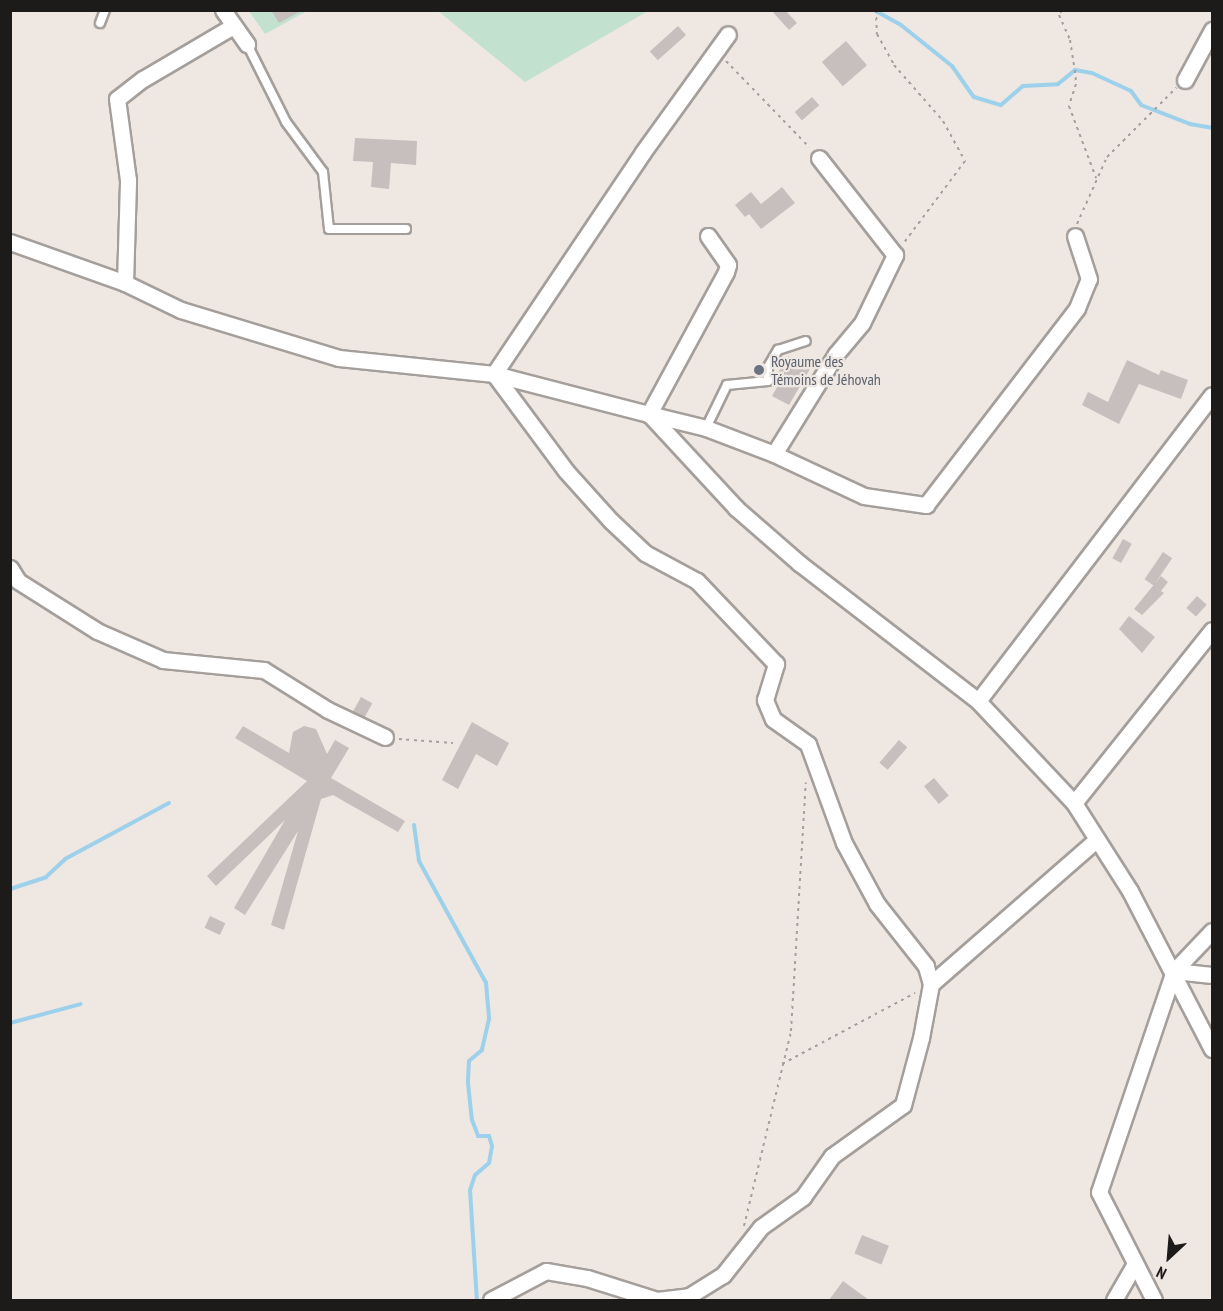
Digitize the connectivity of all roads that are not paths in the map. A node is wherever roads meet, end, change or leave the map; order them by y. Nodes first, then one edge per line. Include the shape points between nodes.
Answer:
1 (105, 10) edge
2 (223, 10) edge
3 (100, 24) dead end
4 (232, 26) junction
5 (1212, 30) edge
6 (728, 34) dead end
7 (247, 44) joint
8 (1185, 80) road end
9 (819, 158) road end
10 (406, 229) dead end
11 (708, 236) dead end
12 (1075, 236) road end
13 (10, 242) edge
14 (125, 284) junction
15 (806, 340) dead end
16 (494, 374) junction
17 (1212, 395) edge
18 (649, 414) junction
19 (706, 428) junction
20 (774, 454) junction
21 (10, 568) edge
22 (1212, 630) edge
23 (978, 701) junction
24 (385, 737) road end
25 (1074, 803) junction
26 (1097, 839) junction
27 (1212, 931) edge
28 (1174, 971) junction
29 (1212, 975) edge
30 (931, 984) junction
31 (1212, 1049) edge
32 (1134, 1266) junction
33 (686, 1299) edge
34 (491, 1300) edge
35 (1114, 1300) edge
36 (1154, 1300) edge

1 - 3 lane
2 - 4 street
4 - 7 street
4 - 14 street via 117,99 128,180
5 - 8 street
6 - 16 street via 643,152
7 - 10 lane via 286,122 323,172 329,229
9 - 20 street via 895,255 862,323 836,354
11 - 18 street via 728,265 726,272
12 - 20 street via 1089,279 1077,308 926,505 864,496
13 - 14 street
14 - 16 street via 181,310 339,358
15 - 19 lane via 778,350 768,367 768,381 727,385
16 - 18 street
16 - 30 street via 566,471 611,521 645,553 697,581 776,664 765,700 773,718 808,744 844,843 877,904 926,966
17 - 23 street
18 - 19 street
18 - 23 street via 736,508 791,556
19 - 20 street
21 - 24 street via 18,581 97,631 163,660 264,670 328,710
22 - 25 street
23 - 25 street
25 - 26 street
26 - 28 street
26 - 30 street
27 - 28 street
28 - 29 street
28 - 31 street
28 - 32 street via 1099,1192
30 - 33 street via 903,1105 832,1156 803,1197 761,1227 723,1275
32 - 35 street
32 - 36 street
33 - 34 street via 657,1300 587,1278 546,1271

